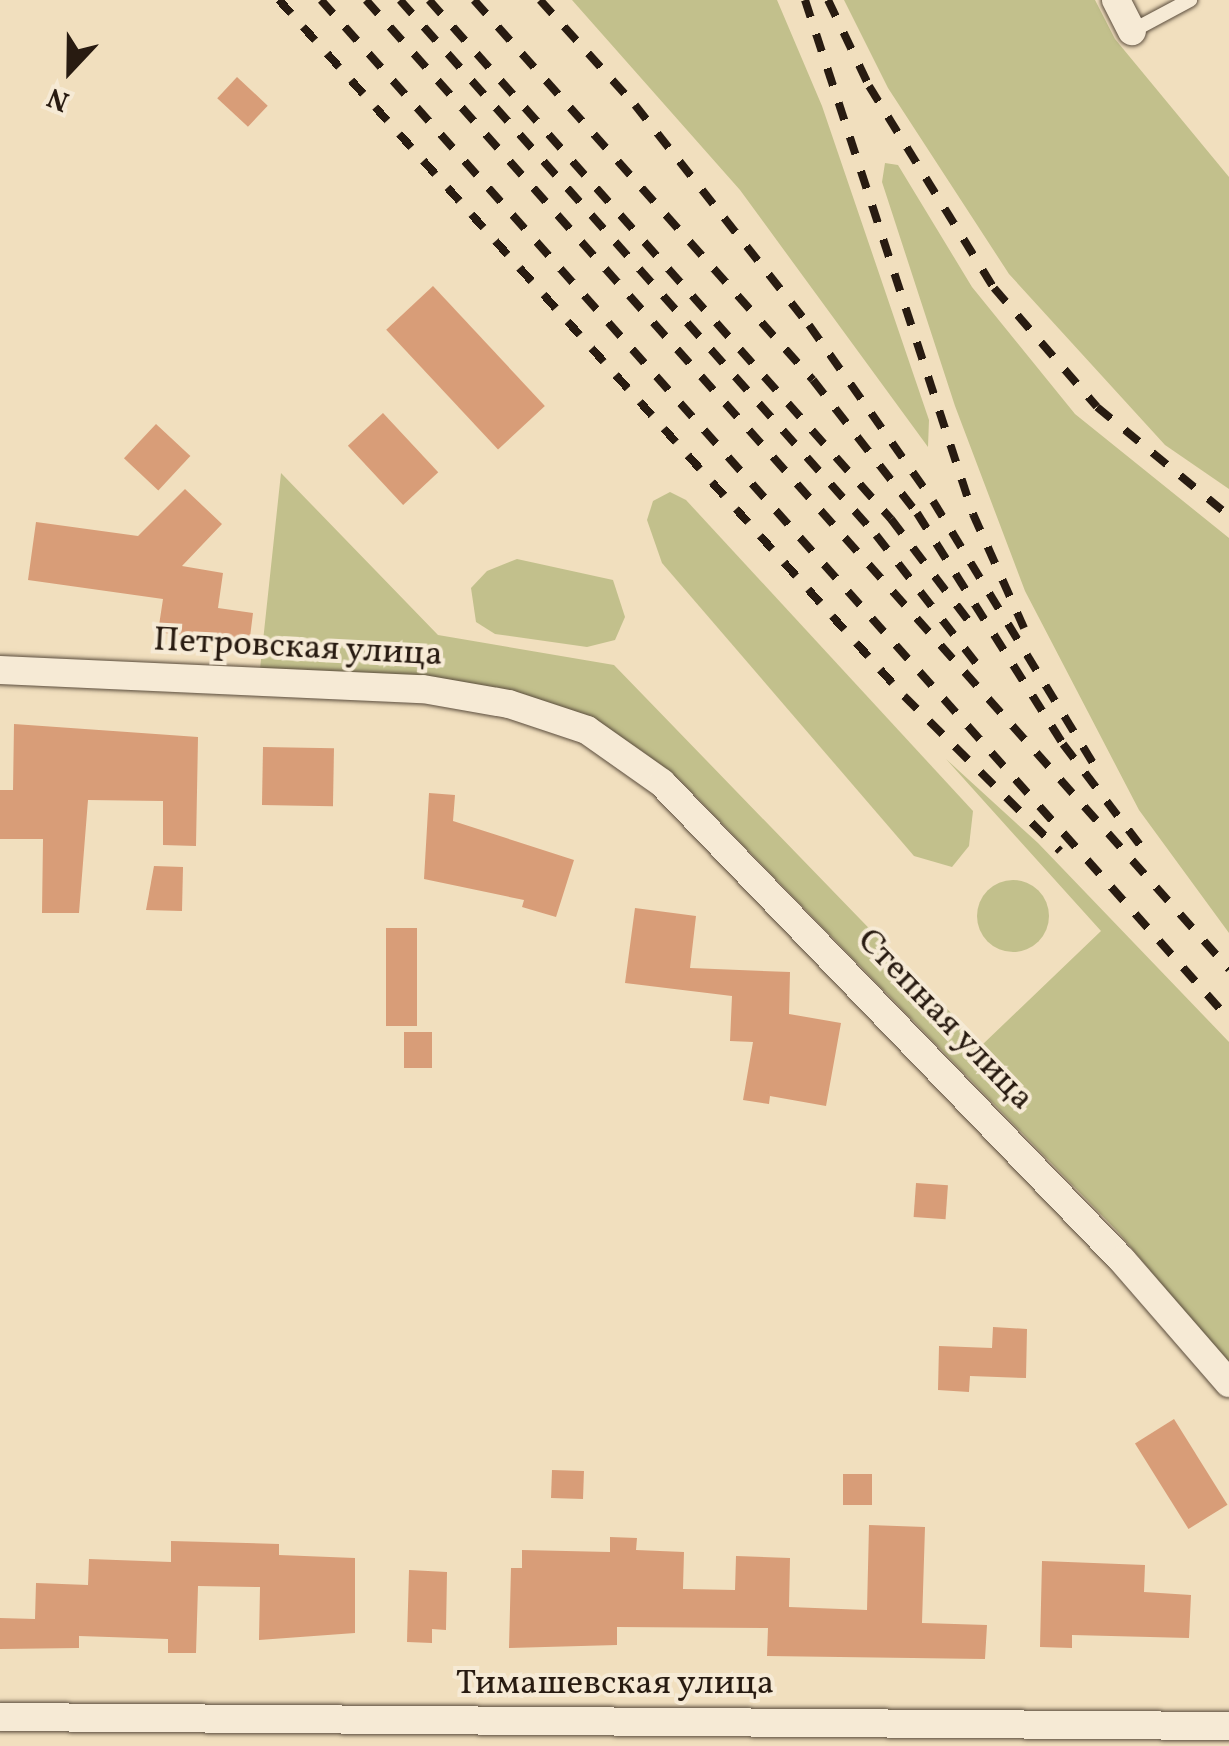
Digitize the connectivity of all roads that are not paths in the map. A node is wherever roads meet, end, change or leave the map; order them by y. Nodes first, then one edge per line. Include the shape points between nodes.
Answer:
1 (1116, 0) edge
2 (1190, 0) edge
3 (1132, 31) joint
4 (0, 670) edge
5 (587, 730) joint
6 (1229, 1383) edge
7 (0, 1717) edge
8 (1229, 1726) edge

1 - 3 street
2 - 3 lane
4 - 5 street, Петровская улица via 423,689 510,704
5 - 6 street, Степная улица via 662,783 1122,1260
7 - 8 street, Тимашевская улица

